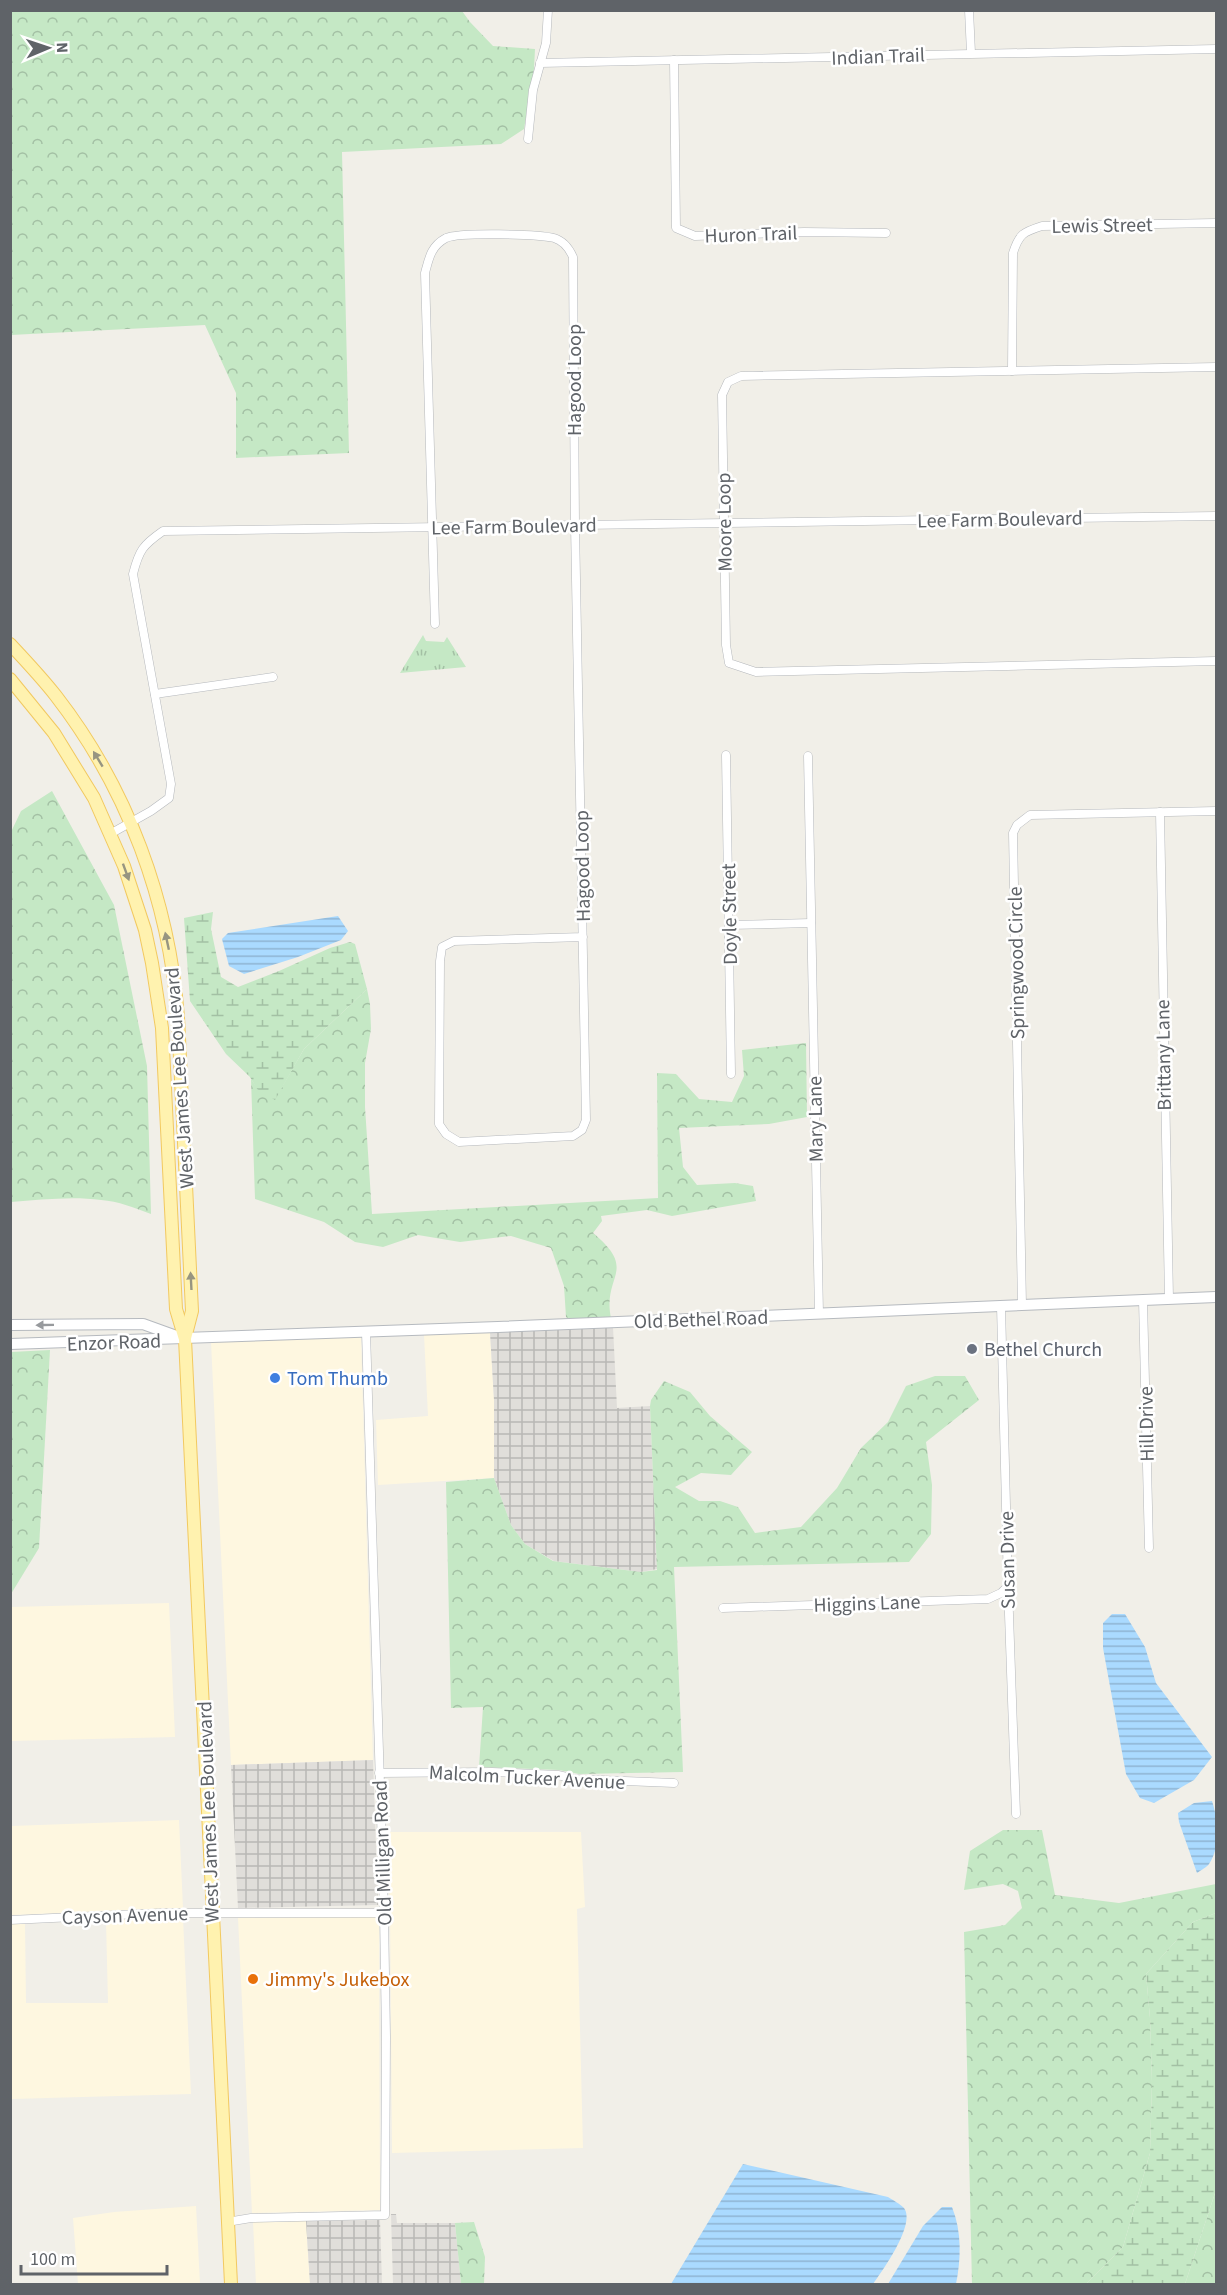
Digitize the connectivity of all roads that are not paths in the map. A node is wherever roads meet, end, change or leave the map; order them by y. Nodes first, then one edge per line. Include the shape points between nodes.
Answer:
1 (548, 10) edge
2 (969, 10) edge
3 (1216, 49) edge
4 (971, 53) junction
5 (674, 60) junction
6 (540, 63) junction
7 (528, 139) dead end
8 (1216, 223) edge
9 (886, 233) dead end
10 (1216, 367) edge
11 (1012, 371) junction
12 (1216, 516) edge
13 (725, 523) junction
14 (575, 525) junction
15 (430, 527) junction
16 (435, 624) dead end
17 (10, 644) edge
18 (1216, 661) edge
19 (273, 677) dead end
20 (10, 679) edge
21 (155, 694) junction
22 (726, 755) dead end
23 (808, 756) dead end
24 (1216, 811) edge
25 (1160, 812) junction
26 (130, 823) junction
27 (110, 834) junction
28 (811, 923) junction
29 (729, 925) junction
30 (583, 937) junction
31 (731, 1074) dead end
32 (1216, 1297) edge
33 (1168, 1299) junction
34 (1143, 1300) junction
35 (1023, 1305) junction
36 (1001, 1306) junction
37 (819, 1314) junction
38 (10, 1325) edge
39 (366, 1332) junction
40 (184, 1339) junction
41 (10, 1344) edge
42 (1149, 1548) dead end
43 (1008, 1586) junction
44 (723, 1608) dead end
45 (380, 1773) junction
46 (674, 1783) dead end
47 (1016, 1814) dead end
48 (384, 1912) junction
49 (212, 1913) junction
50 (10, 1920) edge
51 (227, 2222) junction
52 (231, 2284) edge

1 - 6 street
2 - 4 street
3 - 4 street, Indian Trail
4 - 5 street, Indian Trail
5 - 6 street, Indian Trail
5 - 9 street, Huron Trail via 676,228 695,236
6 - 7 street
8 - 11 street, Lewis Street via 1042,226 1027,230 1017,238 1012,253
10 - 11 street, Moore Loop
11 - 13 street, Moore Loop via 741,376 728,382 722,395
12 - 13 street, Lee Farm Boulevard
13 - 14 street, Lee Farm Boulevard
13 - 18 street, Moore Loop via 729,663 756,672
14 - 15 street, Lee Farm Boulevard
14 - 15 street, Hagood Loop via 573,257 567,245 554,238 470,234 447,238 431,250 425,273
14 - 30 street, Hagood Loop
15 - 16 street, Hagood Loop
15 - 21 street, Lee Farm Boulevard via 163,531 146,542 133,574
26 -> 17 main road, West James Lee Boulevard via 81,731 55,694
19 - 21 street
20 - 27 main road, West James Lee Boulevard via 54,733
21 - 26 street, Lee Farm Boulevard via 171,784 169,798
22 - 29 street, Doyle Street
23 - 28 street, Mary Lane
24 - 25 street, Springwood Circle
25 - 33 street, Brittany Lane
25 - 35 street, Springwood Circle via 1030,815 1013,833
26 - 27 street, Lee Farm Boulevard
40 -> 26 main road, West James Lee Boulevard via 192,1311 175,984 162,913
27 -> 40 main road, West James Lee Boulevard via 145,930 158,996 176,1309
28 - 29 street
28 - 37 street, Mary Lane
29 - 31 street, Doyle Street
30 - 30 street, Hagood Loop via 586,1120 582,1130 573,1136 459,1142 446,1134 439,1124 442,947 454,940
32 - 33 street, Old Bethel Road
33 - 34 street, Old Bethel Road
34 - 35 street, Old Bethel Road
34 - 42 street, Hill Drive
35 - 36 street, Old Bethel Road
36 - 37 street, Old Bethel Road
36 - 43 street, Susan Drive
37 - 39 street, Old Bethel Road
40 -> 38 street, Enzor Road via 143,1324
39 - 40 street, Old Bethel Road
39 - 45 street, Old Milligan Road
40 - 41 street, Enzor Road
40 - 49 main road, West James Lee Boulevard
43 - 44 street, Higgins Lane via 988,1599
43 - 47 street, Susan Drive
45 - 46 street, Malcolm Tucker Avenue via 492,1772
45 - 48 street, Old Milligan Road
48 - 49 street, Cayson Avenue
48 - 51 street, Old Milligan Road via 385,2215 268,2217
49 - 50 street, Cayson Avenue
49 - 51 main road, West James Lee Boulevard
51 - 52 main road, West James Lee Boulevard

